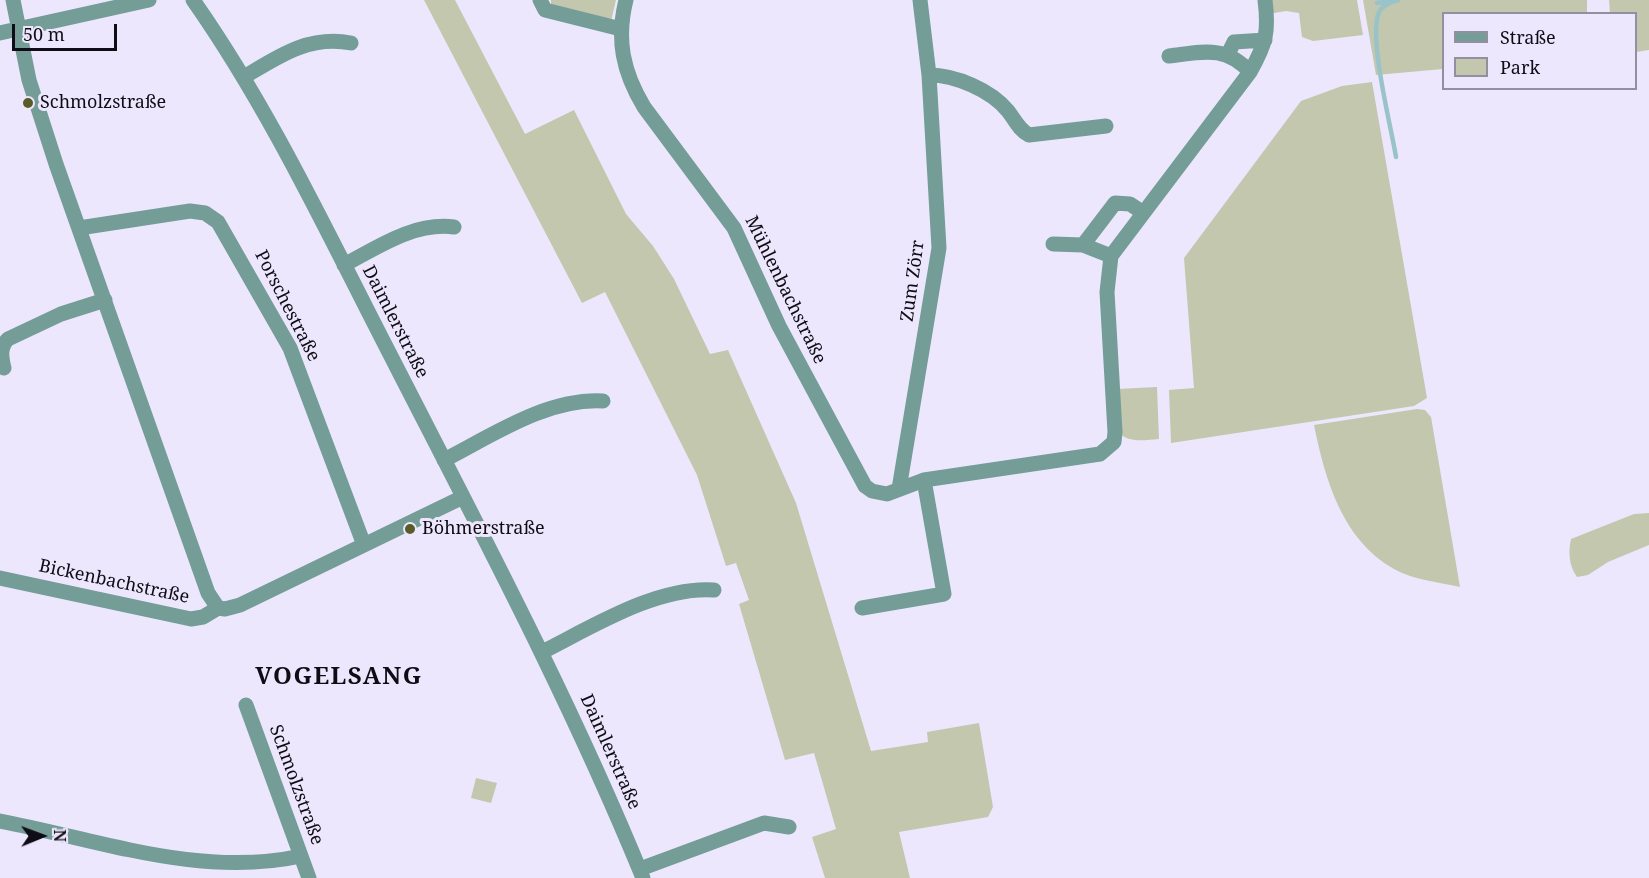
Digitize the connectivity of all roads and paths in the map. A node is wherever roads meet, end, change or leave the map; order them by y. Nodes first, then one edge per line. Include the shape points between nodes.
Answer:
1 (13, 0) edge
2 (149, 0) edge
3 (193, 0) edge
4 (540, 0) edge
5 (626, 0) edge
6 (920, 0) edge
7 (1265, 0) edge
8 (19, 29) junction
9 (621, 29) junction
10 (0, 33) edge
11 (1265, 40) junction
12 (351, 43) dead end
13 (1228, 54) junction
14 (1169, 56) dead end
15 (1250, 72) junction
16 (929, 75) junction
17 (244, 77) junction
18 (1106, 126) dead end
19 (1142, 212) junction
20 (454, 227) dead end
21 (79, 228) junction
22 (1053, 244) dead end
23 (1083, 245) junction
24 (1111, 256) junction
25 (344, 265) junction
26 (105, 300) junction
27 (4, 368) dead end
28 (603, 401) dead end
29 (444, 460) junction
30 (924, 480) junction
31 (899, 489) junction
32 (464, 497) junction
33 (364, 545) junction
34 (0, 578) edge
35 (714, 590) dead end
36 (218, 608) junction
37 (862, 608) dead end
38 (542, 652) junction
39 (246, 705) dead end
40 (0, 821) edge
41 (789, 827) dead end
42 (301, 856) junction
43 (642, 873) edge
44 (309, 878) edge

1 - 8 street
2 - 8 street
3 - 17 street, Daimlerstraße
4 - 9 street via 545,10
5 - 9 street, Mühlenbachstraße
6 - 16 street, Zum Zörr
7 - 11 street, Mühlenbachstraße
8 - 10 street
8 - 21 street via 35,100
9 - 31 street, Mühlenbachstraße via 624,67 632,86 734,228 779,326 865,486 887,494
11 - 13 street via 1234,42
11 - 15 street, Mühlenbachstraße
12 - 17 street via 318,41 278,57
13 - 14 street
13 - 15 street
15 - 19 street, Mühlenbachstraße
16 - 18 street via 951,77 987,94 1029,135
16 - 31 street, Zum Zörr via 939,248
17 - 25 street, Daimlerstraße
19 - 23 street via 1130,204 1115,203
19 - 24 street, Mühlenbachstraße
20 - 25 street, Daimlerstraße via 425,227 404,234
21 - 26 street
21 - 33 street, Porschestraße via 190,211 205,213 218,222 290,348
22 - 23 street
23 - 24 street
24 - 30 street, Mühlenbachstraße via 1107,292 1114,442 1100,454
25 - 29 street, Daimlerstraße
26 - 27 street via 61,314 8,339 0,352
26 - 36 street via 208,592
28 - 29 street via 563,404
29 - 32 street, Daimlerstraße
30 - 31 street, Mühlenbachstraße
30 - 37 street via 944,594
32 - 33 street
32 - 38 street, Daimlerstraße
33 - 36 street via 240,605
34 - 36 street, Bickenbachstraße via 191,619
35 - 38 street via 693,588 636,607
38 - 43 street, Daimlerstraße via 589,747
39 - 42 street, Schmolzstraße
40 - 42 street via 150,866 187,873 254,874
41 - 43 street, Daimlerstraße via 764,823
42 - 44 street, Schmolzstraße

